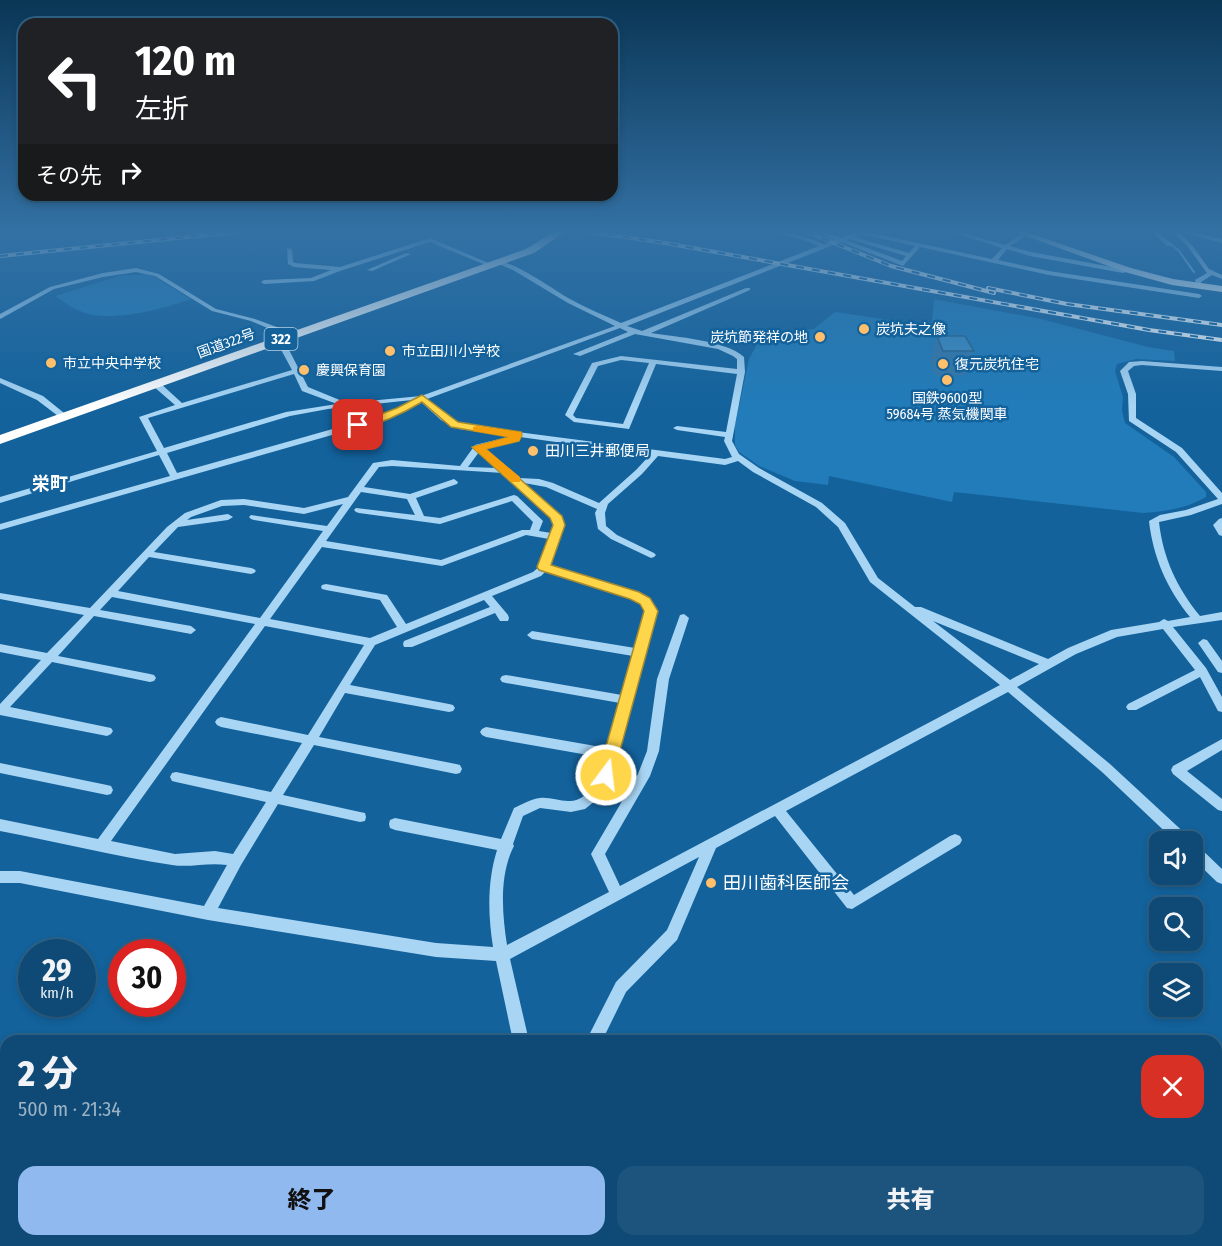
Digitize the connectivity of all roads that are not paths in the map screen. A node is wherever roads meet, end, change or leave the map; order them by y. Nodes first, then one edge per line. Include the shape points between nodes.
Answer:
1 (48, 290) edge
2 (179, 290) edge
3 (417, 290) edge
4 (549, 290) edge
5 (714, 290) edge
6 (745, 290) edge
7 (1192, 290) edge
8 (1209, 290) edge
9 (1199, 291) joint
10 (0, 317) edge
11 (621, 326) junction
12 (638, 333) junction
13 (290, 335) junction
14 (577, 354) dead end
15 (653, 362) junction
16 (1222, 369) edge
17 (296, 371) junction
18 (741, 372) junction
19 (0, 380) edge
20 (156, 384) junction
21 (422, 398) junction
22 (180, 405) junction
23 (343, 406) junction
24 (65, 417) junction
25 (677, 428) dead end
26 (517, 435) junction
27 (729, 435) junction
28 (0, 440) edge
29 (478, 447) junction
30 (162, 453) junction
31 (656, 453) junction
32 (739, 458) junction
33 (462, 469) junction
34 (506, 471) junction
35 (175, 477) junction
36 (517, 481) junction
37 (454, 482) dead end
38 (358, 489) junction
39 (411, 497) junction
40 (350, 499) junction
41 (0, 500) edge
42 (1221, 502) edge
43 (601, 507) junction
44 (359, 510) dead end
45 (228, 517) dead end
46 (254, 517) dead end
47 (422, 519) junction
48 (1222, 521) edge
49 (175, 525) junction
50 (0, 527) edge
51 (329, 529) junction
52 (534, 533) junction
53 (1222, 533) edge
54 (555, 537) junction
55 (319, 543) junction
56 (147, 554) junction
57 (651, 555) dead end
58 (544, 567) junction
59 (251, 571) dead end
60 (326, 587) dead end
61 (110, 593) junction
62 (486, 595) junction
63 (0, 596) edge
64 (905, 605) junction
65 (496, 609) junction
66 (92, 612) junction
67 (1222, 616) edge
68 (504, 618) dead end
69 (684, 618) dead end
70 (1197, 619) junction
71 (263, 622) junction
72 (1164, 623) junction
73 (404, 629) junction
74 (191, 630) dead end
75 (532, 635) dead end
76 (370, 642) junction
77 (1203, 643) dead end
78 (408, 644) dead end
79 (0, 648) edge
80 (640, 653) junction
81 (49, 658) junction
82 (1048, 664) junction
83 (1222, 669) edge
84 (1202, 671) junction
85 (150, 678) dead end
86 (506, 679) dead end
87 (1009, 686) junction
88 (342, 688) junction
89 (627, 700) junction
90 (1132, 707) dead end
91 (449, 708) dead end
92 (1222, 708) edge
93 (0, 710) edge
94 (221, 722) dead end
95 (108, 731) dead end
96 (486, 732) dead end
97 (310, 740) junction
98 (1222, 744) edge
99 (612, 754) junction
100 (0, 768) edge
101 (456, 769) dead end
102 (176, 777) dead end
103 (107, 790) dead end
104 (274, 798) junction
105 (1222, 806) edge
106 (777, 809) junction
107 (360, 817) dead end
108 (395, 824) dead end
109 (0, 825) edge
110 (1173, 831) edge
111 (956, 840) dead end
112 (712, 843) junction
113 (100, 846) junction
114 (507, 846) junction
115 (1203, 858) edge
116 (236, 861) junction
117 (1220, 873) edge
118 (0, 877) edge
119 (617, 894) junction
120 (208, 912) junction
121 (503, 955) junction
122 (520, 1035) edge
123 (597, 1035) edge

1 - 10 street
2 - 13 street via 214,310
3 - 13 highway, 国道322号 / 322
4 - 11 street
5 - 11 street
6 - 12 street
7 - 9 street
8 - 9 main road
11 - 12 street
11 - 21 street
12 - 14 street
12 - 18 street via 729,350 741,359
13 - 17 street via 282,344
13 - 20 highway, 国道322号 / 322
15 - 15 street via 615,358 595,365 569,416 574,420 627,426
15 - 18 street
16 - 42 street via 1142,363 1132,364 1124,371 1132,394 1132,419 1179,450
17 - 22 street
17 - 23 street via 304,389 343,402
18 - 27 street
19 - 24 street via 40,398
20 - 22 street
20 - 24 highway, 国道322号 / 322
21 - 23 street
21 - 26 street via 455,425
21 - 35 street via 371,421
22 - 30 street via 143,417
23 - 30 street via 290,414
24 - 28 highway, 国道322号 / 322
25 - 27 street
26 - 29 street
26 - 31 street
27 - 32 street via 728,441
29 - 33 street
29 - 34 street
30 - 35 street
30 - 41 street
31 - 32 street via 725,462
31 - 43 street
32 - 64 street via 819,505 843,525 874,580
33 - 34 street
33 - 38 street via 376,465
34 - 36 street
35 - 50 street
36 - 43 street via 544,483
36 - 54 street via 556,516 559,525
37 - 39 street
38 - 39 street
38 - 40 street
39 - 47 street
40 - 49 street via 304,511 244,502 221,503 200,509
40 - 51 street
42 - 70 street via 1154,521 1172,585
43 - 57 street via 601,527 607,533
44 - 47 street
45 - 49 street
46 - 51 street
47 - 52 street via 440,522 514,498 538,521
48 - 53 street via 1218,525
49 - 56 street
51 - 55 street
52 - 54 street
52 - 55 street via 525,532 442,562
54 - 58 street
55 - 71 street
56 - 59 street
56 - 61 street
58 - 62 street via 537,574
58 - 80 street via 645,601 651,611
60 - 73 street via 382,597
61 - 66 street
61 - 71 street
62 - 65 street
62 - 73 street
63 - 66 street
64 - 82 street
64 - 87 street
65 - 68 street
65 - 78 street
66 - 74 street
66 - 81 street
67 - 70 street
69 - 119 street via 663,679 653,751 644,776 598,854
70 - 72 street
71 - 76 street
71 - 113 street
72 - 82 street via 1115,633
72 - 84 street
73 - 76 street
75 - 80 street
76 - 88 street
77 - 83 street
79 - 81 street
80 - 89 street
81 - 85 street
81 - 93 street
82 - 87 street
84 - 90 street
84 - 92 street
86 - 89 street
87 - 106 street
87 - 110 street
88 - 91 street
88 - 97 street
89 - 99 street
93 - 95 street
94 - 97 street
96 - 99 street
97 - 101 street
97 - 104 street
98 - 105 street via 1177,770
99 - 114 street via 606,775 591,797 581,805 540,803 518,812
100 - 103 street
102 - 104 street
104 - 107 street
104 - 116 street
106 - 111 street via 852,903
106 - 112 street
108 - 114 street
109 - 113 street
112 - 119 street
112 - 123 street via 672,935 621,987
113 - 116 street via 175,860 215,857
114 - 121 street via 495,904
115 - 117 street
116 - 120 street
118 - 120 street via 20,876
119 - 121 street
120 - 121 street via 436,950
121 - 122 street

